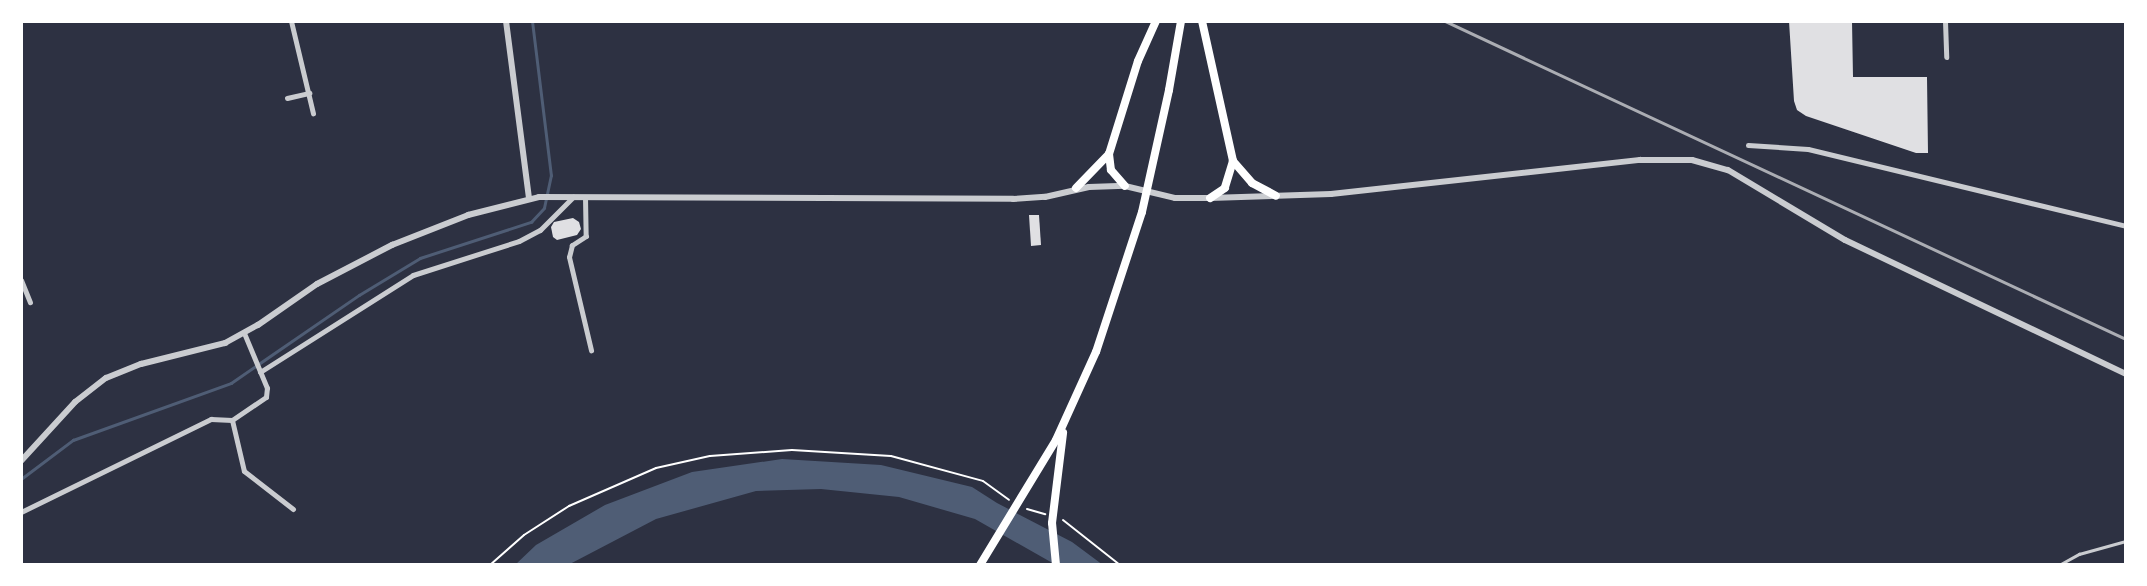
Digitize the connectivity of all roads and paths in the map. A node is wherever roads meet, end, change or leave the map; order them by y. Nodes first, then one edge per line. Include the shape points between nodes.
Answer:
1 (291, 21) edge
2 (506, 21) edge
3 (1156, 21) edge
4 (1181, 21) edge
5 (1202, 21) edge
6 (1945, 21) edge
7 (1946, 57) dead end
8 (309, 93) junction
9 (287, 98) dead end
10 (313, 113) dead end
11 (1748, 145) dead end
12 (1108, 154) junction
13 (1233, 161) junction
14 (1125, 186) junction
15 (1076, 188) junction
16 (1276, 196) junction
17 (573, 197) junction
18 (585, 197) junction
19 (529, 198) junction
20 (1210, 198) junction
21 (2126, 226) edge
22 (21, 280) edge
23 (30, 302) dead end
24 (244, 333) junction
25 (591, 350) dead end
26 (260, 372) junction
27 (2126, 374) edge
28 (232, 419) junction
29 (1064, 426) junction
30 (21, 461) edge
31 (1013, 502) dead end
32 (1022, 507) dead end
33 (293, 509) dead end
34 (21, 512) edge
35 (1050, 515) dead end
36 (1059, 518) dead end
37 (2126, 541) edge
38 (490, 565) edge
39 (980, 565) edge
40 (1056, 565) edge
41 (1120, 565) edge
42 (2059, 565) edge

1 - 8 street
2 - 19 street
3 - 12 main road
4 - 29 main road via 1142,212 1097,352
5 - 13 main road
6 - 7 street
8 - 9 street
8 - 10 street
11 - 21 street via 1808,149
12 - 14 main road via 1111,170
12 - 15 main road
13 - 16 main road via 1252,183
13 - 20 main road via 1224,188
14 - 15 street
14 - 20 street via 1175,198
15 - 18 street via 1045,197 1013,199
16 - 20 street
16 - 27 street via 1381,190 1662,159 1692,160 1728,170 1856,246
17 - 18 street
17 - 19 street
17 - 26 street via 540,230 413,275
18 - 25 street via 586,236 572,245 569,257
19 - 24 street via 392,245 317,284
22 - 23 street
24 - 26 street
24 - 30 street via 211,348 141,364 106,378 75,402
26 - 28 street via 266,397
28 - 33 street via 244,471
28 - 34 street via 211,419
29 - 39 main road
29 - 40 main road via 1054,487
31 - 38 path via 983,481 891,456 792,450 710,456 656,468 569,506 524,535
32 - 35 path
36 - 41 path
37 - 42 lane via 2079,554

